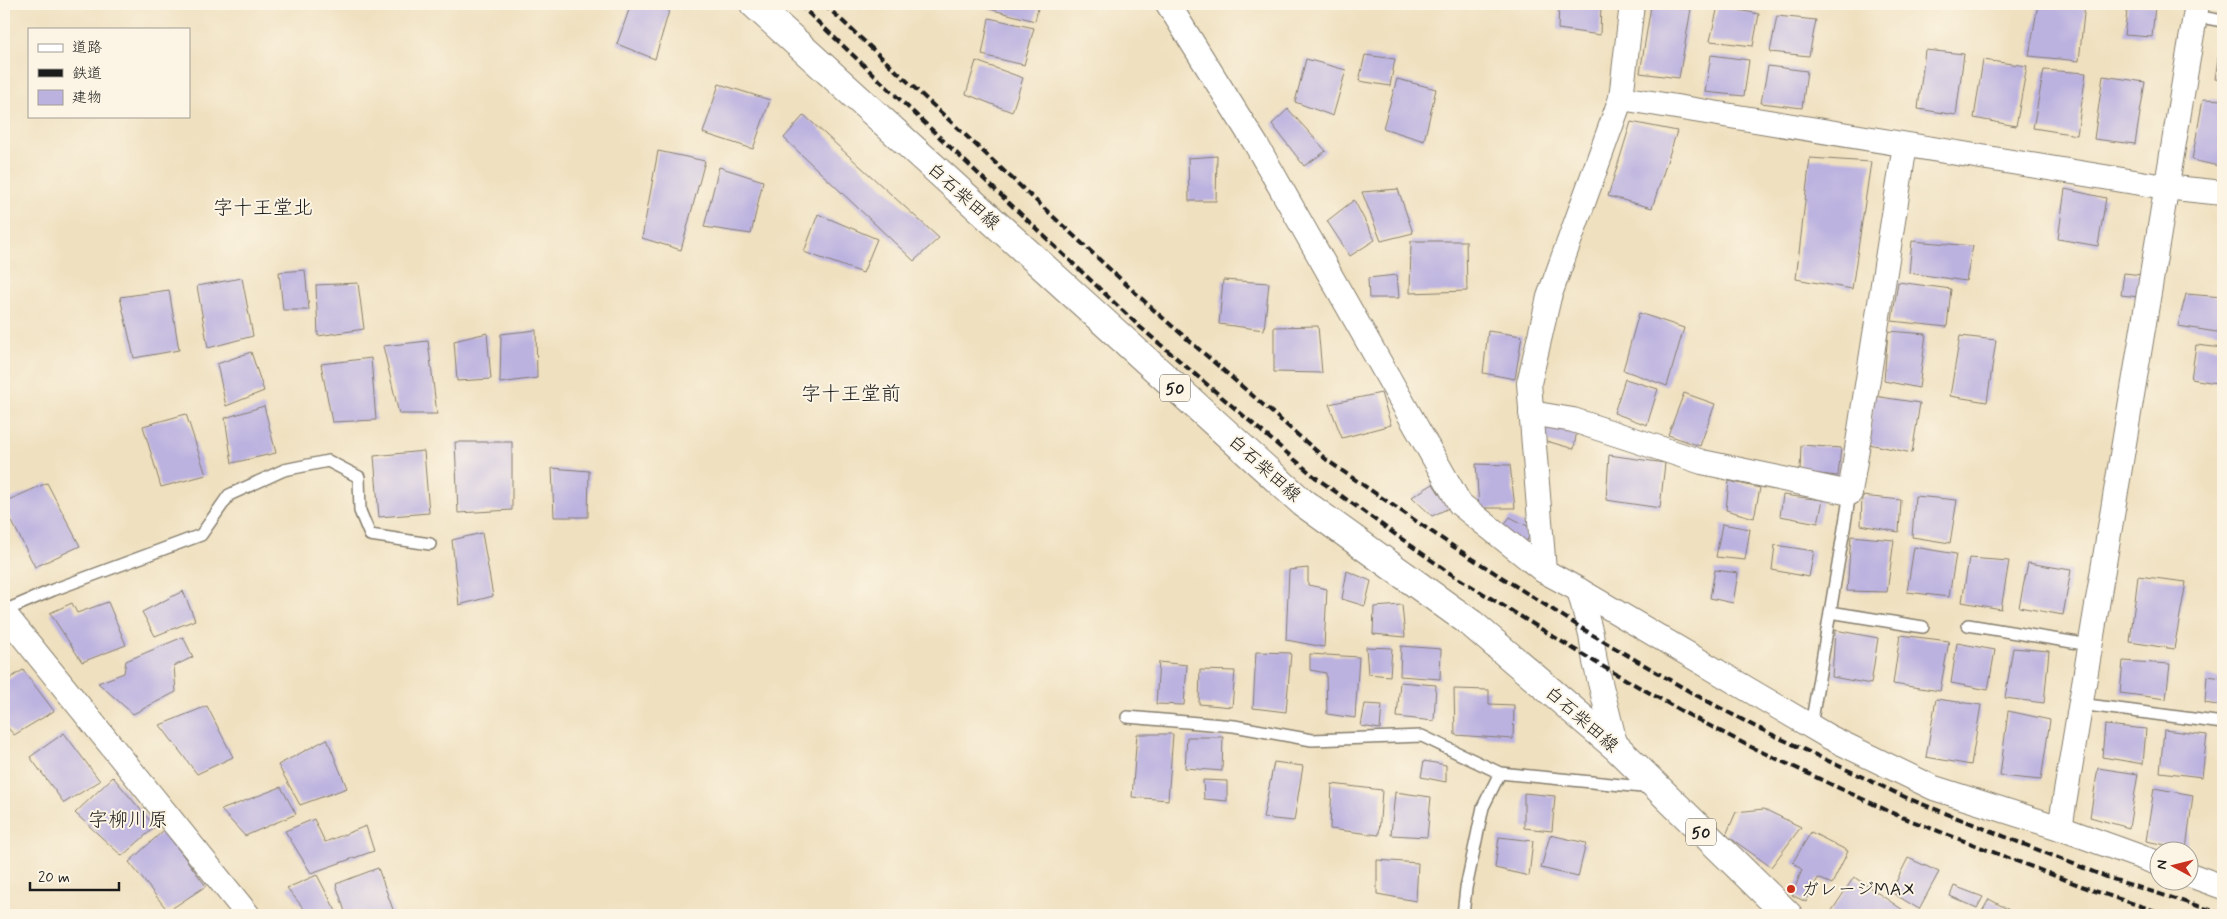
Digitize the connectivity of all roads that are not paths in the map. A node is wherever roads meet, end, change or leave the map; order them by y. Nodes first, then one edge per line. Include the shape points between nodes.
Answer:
1 (754, 4) edge
2 (1168, 4) edge
3 (1632, 4) edge
4 (2196, 10) edge
5 (2223, 21) edge
6 (1621, 98) junction
7 (1905, 145) junction
8 (2165, 186) junction
9 (2223, 193) edge
10 (1531, 413) junction
11 (1850, 493) junction
12 (430, 544) dead end
13 (1544, 571) junction
14 (1579, 590) junction
15 (4, 612) edge
16 (1830, 612) junction
17 (1968, 625) dead end
18 (1923, 627) dead end
19 (2090, 645) junction
20 (2080, 704) junction
21 (1127, 717) dead end
22 (2223, 723) edge
23 (1811, 726) junction
24 (1616, 747) junction
25 (1500, 773) junction
26 (1658, 788) junction
27 (2060, 828) junction
28 (2150, 860) edge
29 (2200, 879) edge
30 (2223, 887) edge
31 (240, 913) edge
32 (1463, 915) edge
33 (1788, 915) edge

1 - 24 main road, 白石柴田線 / 50 via 1302,502 1472,624
2 - 13 street via 1257,146 1460,504
3 - 6 street
4 - 5 lane
4 - 8 street
6 - 7 street
6 - 10 street via 1549,297 1529,383
7 - 8 street
7 - 11 street
8 - 9 street
8 - 19 street
10 - 11 street via 1573,420 1702,462
10 - 13 street
11 - 16 lane
12 - 15 lane via 370,535 360,511 359,477 328,461 284,470 229,495 201,536 53,590
13 - 14 street
14 - 23 street
14 - 24 street
15 - 31 street
16 - 18 lane
16 - 23 lane
17 - 19 lane
19 - 20 street
20 - 22 lane
20 - 27 street
21 - 25 lane via 1234,726 1312,740 1422,736
23 - 27 street via 1934,788
24 - 26 main road, 白石柴田線 / 50
25 - 26 lane
25 - 32 lane via 1483,807
26 - 33 main road, 白石柴田線 / 50
27 - 28 street
29 - 30 street

